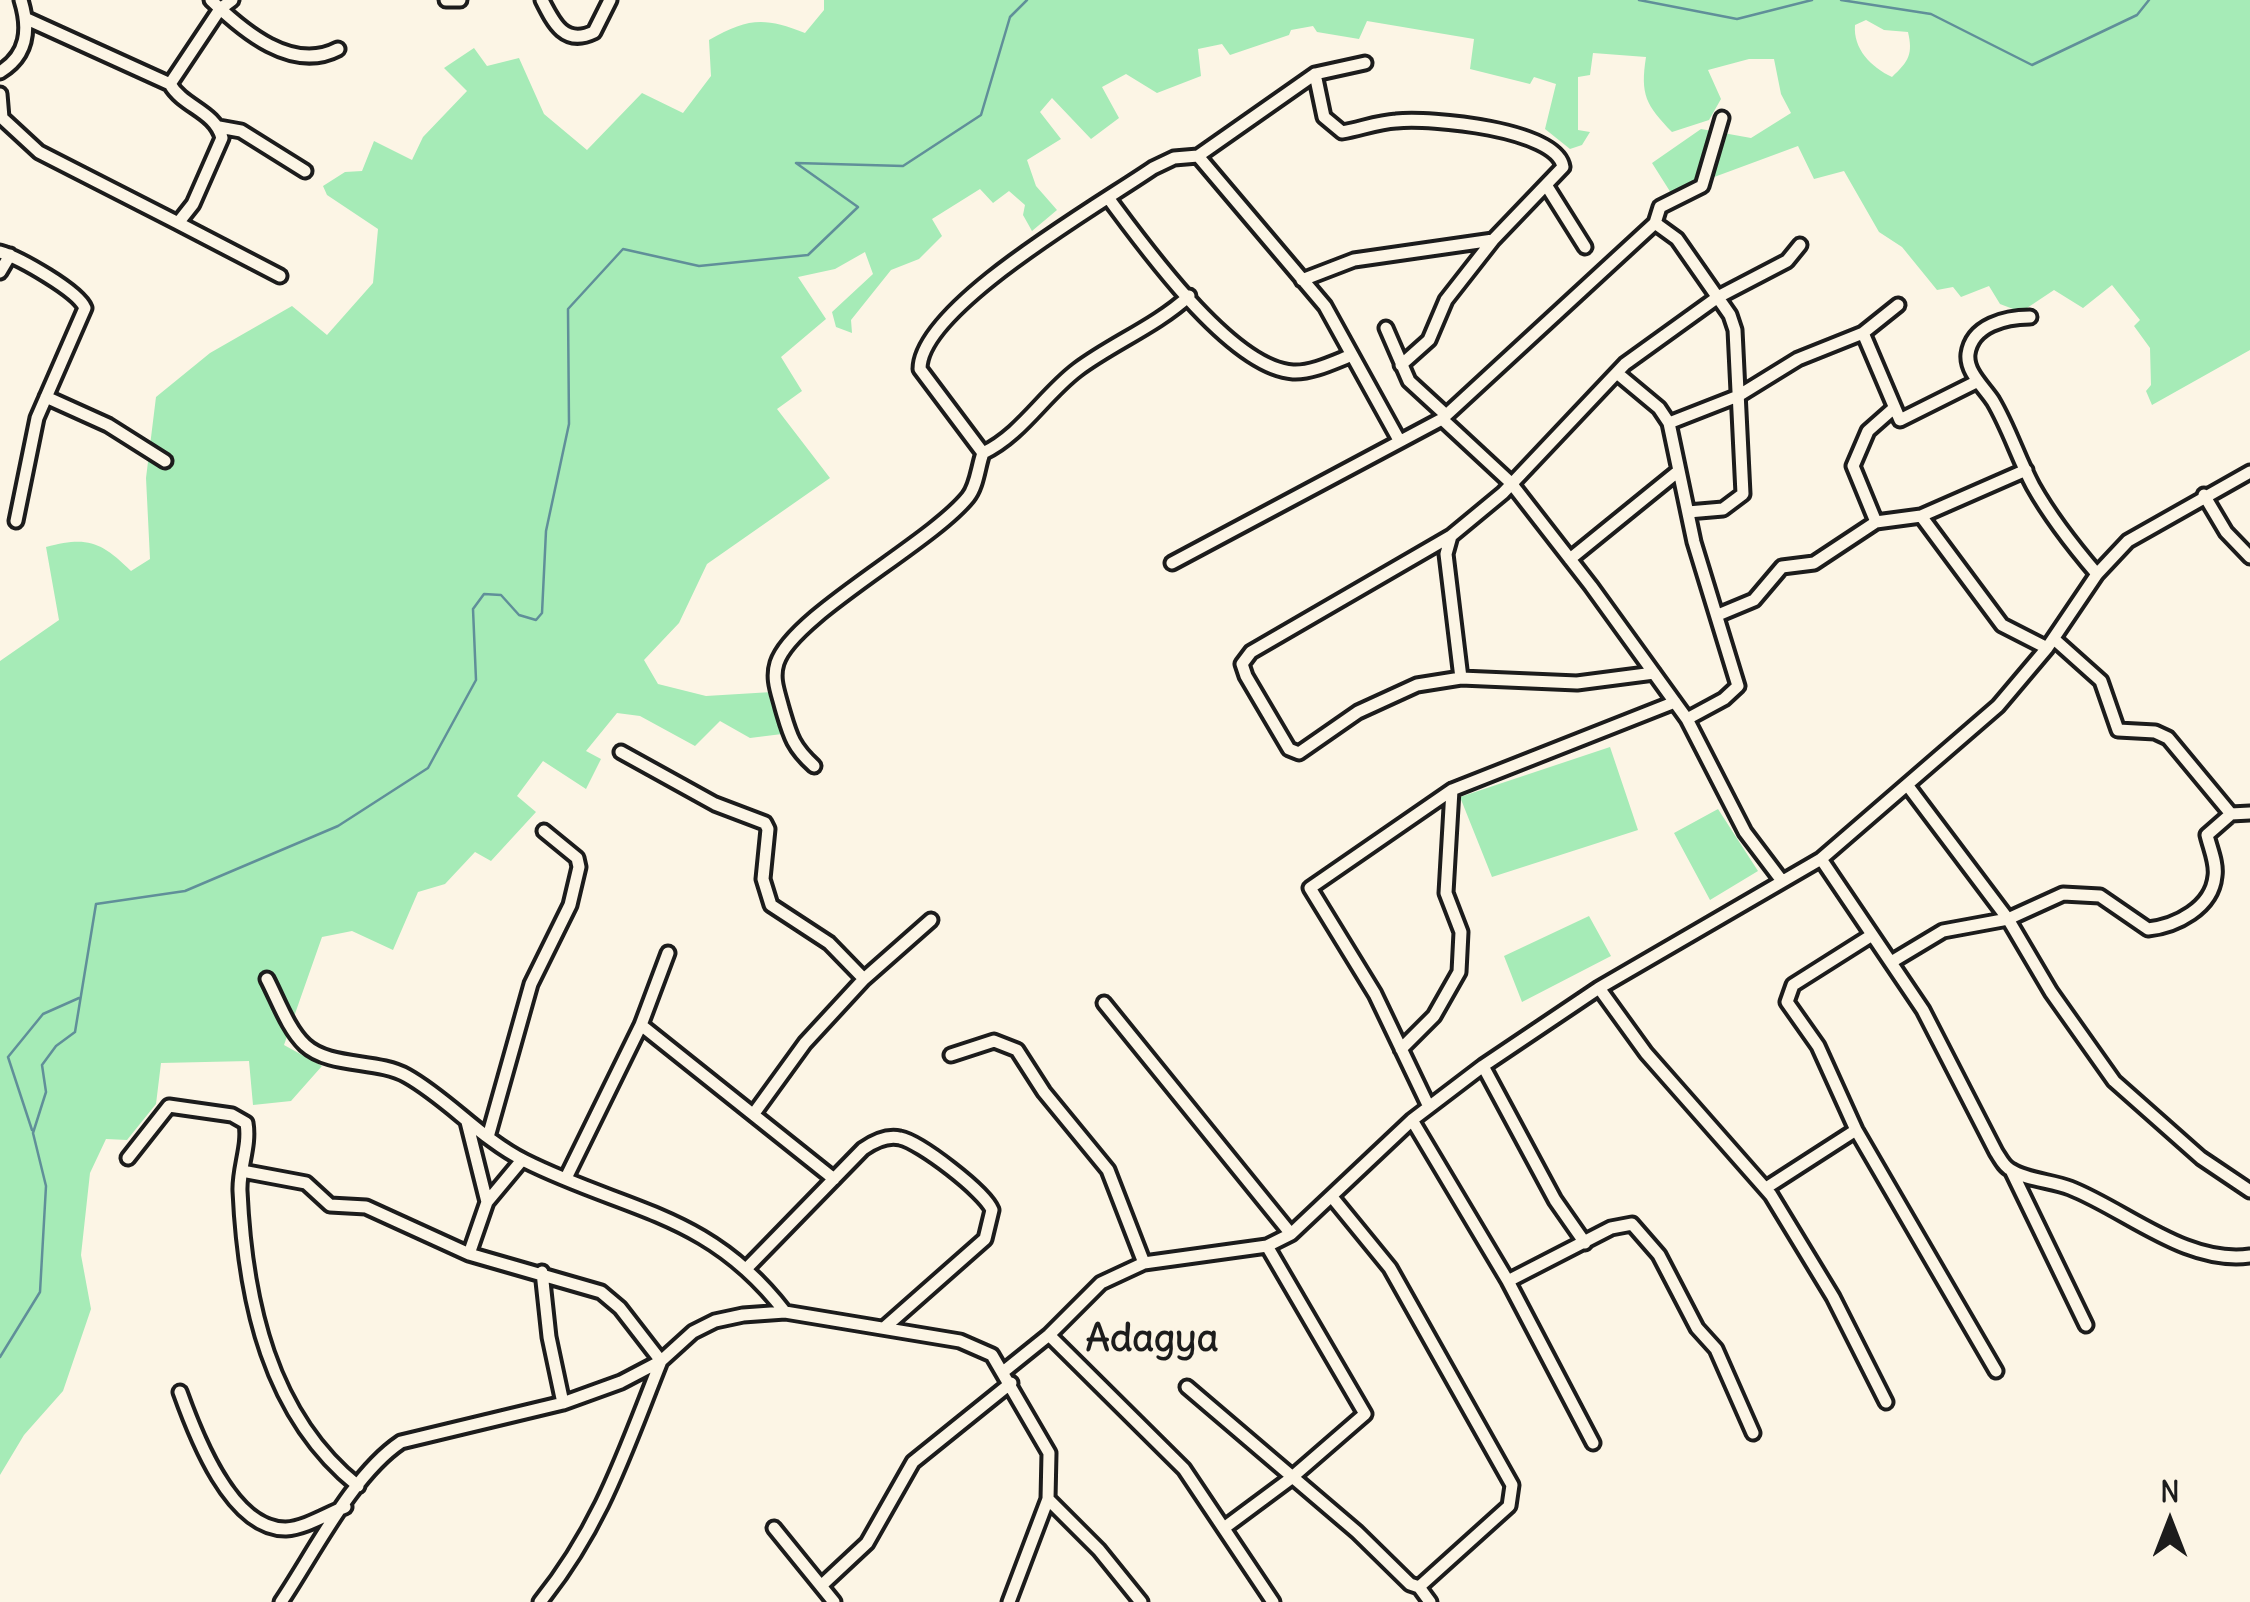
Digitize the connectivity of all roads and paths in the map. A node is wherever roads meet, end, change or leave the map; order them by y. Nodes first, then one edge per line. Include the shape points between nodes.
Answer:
1 (21, 0) edge
2 (232, 0) edge
3 (446, 0) edge
4 (460, 0) edge
5 (542, 0) edge
6 (610, 0) edge
7 (216, 4) edge
8 (27, 19) junction
9 (338, 49) dead end
10 (1365, 63) dead end
11 (0, 72) edge
12 (1315, 74) junction
13 (170, 84) junction
14 (0, 94) edge
15 (1, 117) edge
16 (1722, 118) dead end
17 (219, 127) junction
18 (1198, 156) junction
19 (305, 171) dead end
20 (1548, 188) junction
21 (1109, 198) junction
22 (178, 223) junction
23 (1655, 223) junction
24 (1492, 240) junction
25 (1800, 245) dead end
26 (1585, 248) dead end
27 (5, 253) edge
28 (0, 272) edge
29 (280, 276) dead end
30 (1302, 280) junction
31 (1189, 296) junction
32 (1718, 297) junction
33 (1898, 305) dead end
34 (2030, 317) dead end
35 (1386, 328) dead end
36 (1863, 333) junction
37 (1352, 355) junction
38 (1401, 365) junction
39 (1617, 373) junction
40 (1978, 381) junction
41 (46, 396) junction
42 (1738, 396) junction
43 (1894, 408) junction
44 (1444, 417) junction
45 (1669, 423) junction
46 (1399, 440) junction
47 (982, 453) junction
48 (165, 462) dead end
49 (2026, 470) junction
50 (1676, 472) junction
51 (2250, 472) edge
52 (1511, 483) junction
53 (2204, 495) junction
54 (1688, 512) junction
55 (1921, 516) junction
56 (16, 521) dead end
57 (1876, 522) junction
58 (1452, 536) junction
59 (2250, 557) edge
60 (1570, 560) junction
61 (1172, 563) dead end
62 (2097, 574) junction
63 (1718, 614) junction
64 (2051, 643) junction
65 (1654, 674) junction
66 (1461, 678) junction
67 (1675, 702) junction
68 (1687, 719) junction
69 (620, 752) dead end
70 (814, 766) dead end
71 (1908, 786) junction
72 (1452, 790) junction
73 (2250, 813) edge
74 (2231, 814) junction
75 (544, 831) dead end
76 (1821, 860) junction
77 (1782, 882) junction
78 (2008, 919) junction
79 (931, 920) dead end
80 (1872, 936) junction
81 (668, 953) dead end
82 (1893, 962) junction
83 (267, 979) dead end
84 (864, 979) junction
85 (1599, 988) junction
86 (1104, 1004) dead end
87 (641, 1025) junction
88 (1401, 1049) junction
89 (950, 1055) dead end
90 (1482, 1066) junction
91 (1429, 1106) junction
92 (755, 1112) junction
93 (1412, 1120) junction
94 (467, 1122) junction
95 (1856, 1130) junction
96 (488, 1137) junction
97 (128, 1158) dead end
98 (522, 1160) junction
99 (242, 1171) junction
100 (2012, 1172) junction
101 (566, 1178) junction
102 (834, 1179) junction
103 (1766, 1188) junction
104 (2250, 1191) edge
105 (1332, 1197) junction
106 (487, 1202) junction
107 (1291, 1234) junction
108 (1585, 1243) junction
109 (1267, 1246) junction
110 (469, 1254) junction
111 (2250, 1256) edge
112 (1144, 1263) junction
113 (747, 1268) junction
114 (542, 1272) junction
115 (1508, 1281) junction
116 (785, 1312) junction
117 (2086, 1325) dead end
118 (884, 1328) junction
119 (1049, 1336) junction
120 (662, 1361) junction
121 (1996, 1371) dead end
122 (1007, 1378) junction
123 (1187, 1387) dead end
124 (180, 1392) dead end
125 (1886, 1402) dead end
126 (563, 1403) junction
127 (1753, 1433) dead end
128 (1594, 1443) dead end
129 (1290, 1479) junction
130 (358, 1486) junction
131 (1048, 1499) junction
132 (345, 1507) junction
133 (774, 1528) dead end
134 (1224, 1528) junction
135 (822, 1585) junction
136 (1419, 1587) junction
137 (280, 1602) edge
138 (540, 1602) edge
139 (834, 1602) edge
140 (1009, 1602) edge
141 (1141, 1602) edge
142 (1273, 1602) edge
143 (1430, 1602) edge

1 - 8 street
2 - 7 street
3 - 4 street
5 - 6 street via 562,33 573,38 594,32
7 - 9 street via 284,54
7 - 13 street
8 - 11 street via 20,54
8 - 13 street
10 - 12 street
12 - 18 street
12 - 20 street via 1324,117 1342,132 1398,120 1531,136 1562,160
13 - 17 street
14 - 15 street
15 - 22 street via 39,152
16 - 23 street via 1702,186 1660,207
17 - 19 street via 241,131
17 - 22 street via 218,148
18 - 21 street via 1152,168
18 - 30 street
20 - 24 street
20 - 26 street
21 - 31 street
21 - 47 street via 998,271 929,336 920,369
22 - 29 street
23 - 32 street via 1677,239
23 - 44 street
24 - 30 street via 1354,260
24 - 38 street via 1446,300 1429,340
25 - 32 street via 1788,260
27 - 28 street
27 - 41 street via 84,304
30 - 37 street
31 - 37 street via 1236,344 1289,372
31 - 47 street via 1072,374
32 - 39 street
32 - 42 street via 1735,330
33 - 36 street
34 - 40 street via 1999,319 1972,345 1968,355
35 - 38 street
36 - 42 street via 1798,359
36 - 43 street
37 - 46 street
38 - 44 street
39 - 45 street
39 - 52 street
40 - 43 street via 1906,421
40 - 49 street
41 - 48 street
41 - 56 street
42 - 45 street
42 - 54 street via 1743,494 1722,509
43 - 57 street via 1868,430 1853,466
44 - 46 street
44 - 52 street
45 - 50 street
46 - 61 street
47 - 70 street via 972,492 953,514 782,651 775,686 786,732
49 - 55 street
49 - 62 street
50 - 54 street
50 - 60 street
51 - 53 street
52 - 58 street
52 - 60 street
53 - 59 street
53 - 62 street via 2128,541
54 - 63 street
55 - 57 street
55 - 64 street via 2002,625
57 - 63 street via 1814,563 1782,568 1754,600
58 - 66 street via 1446,554
58 - 66 street via 1251,652 1242,664 1288,749 1299,753 1358,712 1418,686
60 - 65 street
62 - 64 street
63 - 68 street via 1738,686
64 - 71 street via 1998,706
64 - 74 street via 2101,681 2118,730 2168,738
65 - 66 street via 1577,683
65 - 67 street
67 - 68 street
67 - 72 street
68 - 77 street via 1745,832
69 - 84 street via 765,823 763,879 771,906 829,942
71 - 76 street
71 - 78 street
72 - 88 street via 1446,893 1460,932 1459,972 1434,1016
72 - 88 street via 1310,888
73 - 74 street
74 - 78 street via 2207,835 2216,874 2212,889 2175,922 2137,926 2090,892 2049,898
75 - 96 street via 580,867 570,905 531,984
76 - 77 street
76 - 80 street
77 - 85 street
78 - 82 street via 1943,931
78 - 104 street via 2114,1082
79 - 84 street
80 - 82 street
80 - 95 street via 1787,994
81 - 87 street
82 - 100 street
83 - 94 street via 306,1046 409,1077
84 - 92 street via 794,1056
85 - 90 street
85 - 103 street
86 - 107 street
87 - 92 street
87 - 101 street
88 - 91 street
89 - 112 street via 994,1040 1017,1050 1108,1170
90 - 91 street
90 - 108 street via 1554,1200
91 - 93 street
92 - 102 street
93 - 105 street
93 - 115 street
94 - 96 street
94 - 106 street
95 - 103 street
95 - 121 street
96 - 98 street
97 - 99 street via 161,1113 178,1104 246,1123
98 - 101 street
98 - 106 street
99 - 110 street via 306,1183 330,1205 366,1207
99 - 130 street via 243,1238 267,1351 290,1409 316,1448
100 - 111 street via 2068,1186 2200,1250
100 - 117 street
101 - 113 street via 670,1217
102 - 113 street
102 - 118 street via 872,1143 901,1138 969,1183 992,1210 985,1239
103 - 125 street via 1833,1297
105 - 107 street
105 - 136 street via 1390,1268 1512,1485 1509,1506 1498,1519
106 - 110 street
107 - 109 street
108 - 115 street
108 - 127 street via 1624,1223 1642,1230 1722,1361
109 - 112 street
109 - 129 street via 1365,1414
110 - 114 street
112 - 119 street via 1101,1282
113 - 116 street
114 - 120 street via 612,1300
114 - 126 street
115 - 128 street
116 - 118 street
116 - 120 street via 714,1321
118 - 122 street via 960,1341 992,1355
119 - 122 street
119 - 134 street via 1184,1470
120 - 126 street
120 - 138 street via 596,1522
122 - 131 street via 1049,1453
122 - 135 street via 913,1462 867,1543
123 - 129 street
124 - 132 street via 204,1457 261,1520 291,1529
126 - 130 street via 401,1442
129 - 134 street
129 - 136 street
130 - 132 street
131 - 140 street
131 - 141 street
132 - 137 street
133 - 135 street
134 - 142 street
135 - 139 street
136 - 143 street

